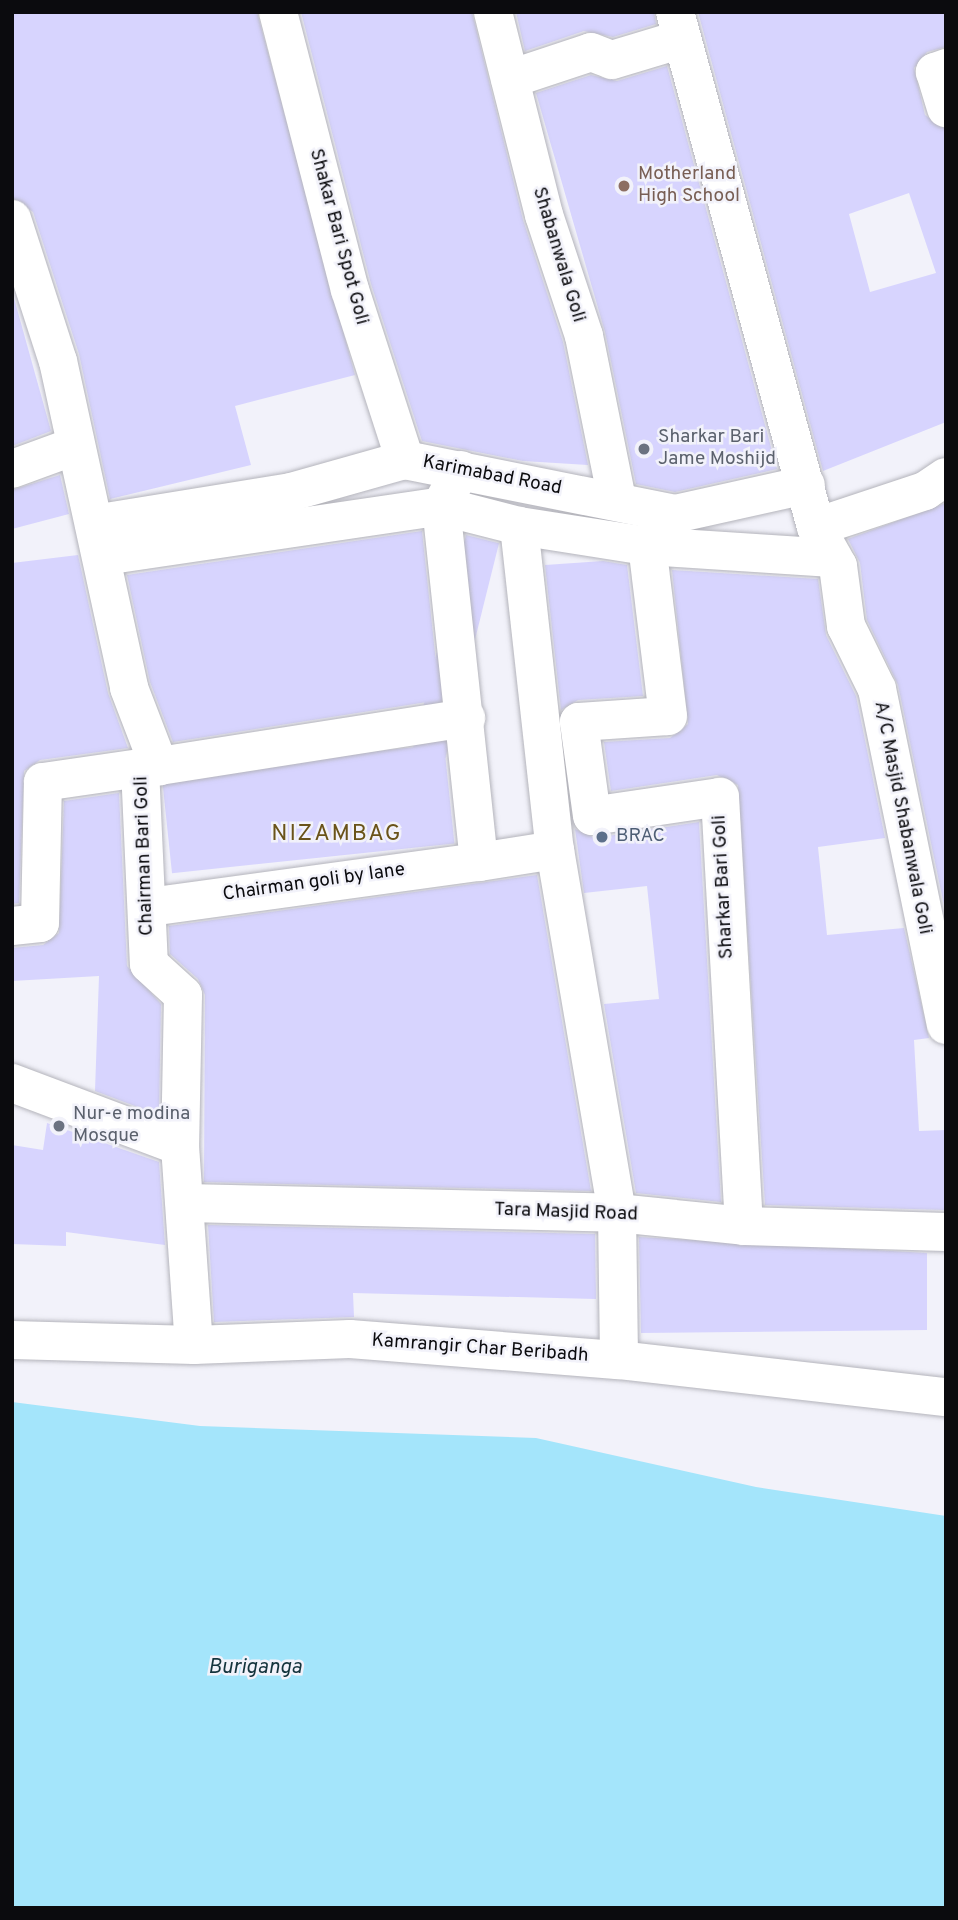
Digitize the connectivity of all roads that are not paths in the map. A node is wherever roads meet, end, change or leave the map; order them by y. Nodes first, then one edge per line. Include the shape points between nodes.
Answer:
1 (278, 12) edge
2 (493, 12) edge
3 (678, 26) edge
4 (946, 68) edge
5 (510, 79) junction
6 (946, 108) edge
7 (12, 219) edge
8 (75, 446) junction
9 (405, 460) junction
10 (12, 469) edge
11 (461, 470) junction
12 (946, 477) edge
13 (806, 485) junction
14 (617, 500) junction
15 (441, 506) junction
16 (519, 526) junction
17 (99, 540) junction
18 (824, 542) junction
19 (647, 546) junction
20 (466, 718) junction
21 (150, 767) junction
22 (555, 850) junction
23 (479, 862) junction
24 (149, 907) junction
25 (12, 926) edge
26 (946, 1024) edge
27 (12, 1083) edge
28 (180, 1146) junction
29 (186, 1203) junction
30 (617, 1213) junction
31 (744, 1226) junction
32 (946, 1233) edge
33 (12, 1340) edge
34 (194, 1345) junction
35 (619, 1360) junction
36 (946, 1397) edge

1 - 9 street, Shakar Bari Spot Goli via 350,290
2 - 5 street, Shabanwala Goli
3 - 5 street via 612,60 591,52
3 - 13 street, A/C Masjid Shabanwala Goli
4 - 6 street via 935,72
5 - 14 street, Shabanwala Goli via 584,336
7 - 8 street, Chairman Bari Goli via 58,362
8 - 10 street
8 - 17 street, Chairman Bari Goli
9 - 11 street, Karimabad Road
9 - 17 street, Karimabad Road
11 - 14 street, Karimabad Road
11 - 15 street
12 - 18 street
13 - 14 street, Karimabad Road via 676,514
13 - 18 street, A/C Masjid Shabanwala Goli
15 - 16 street
15 - 17 street
15 - 20 street
16 - 19 street
16 - 22 street
17 - 21 street, Chairman Bari Goli
18 - 19 street
18 - 26 street, A/C Masjid Shabanwala Goli via 846,626 877,689
19 - 31 street, Sharkar Bari Goli via 668,716 579,722 588,789 592,816 720,797
20 - 21 street
20 - 23 street
21 - 24 street, Chairman Bari Goli
21 - 25 street via 43,782 40,923
22 - 23 street
22 - 30 street
23 - 24 street, Chairman goli by lane
24 - 28 street, Chairman Bari Goli via 149,964 183,995
27 - 28 street
28 - 29 street, Chairman Bari Goli
29 - 30 street, Tara Masjid Road
29 - 34 street, Chairman Bari Goli
30 - 31 street, Tara Masjid Road
30 - 35 street
31 - 32 street, Tara Masjid Road
33 - 34 street, Kamrangir Char Beribadh
34 - 35 street, Kamrangir Char Beribadh via 350,1339
35 - 36 street, Kamrangir Char Beribadh

